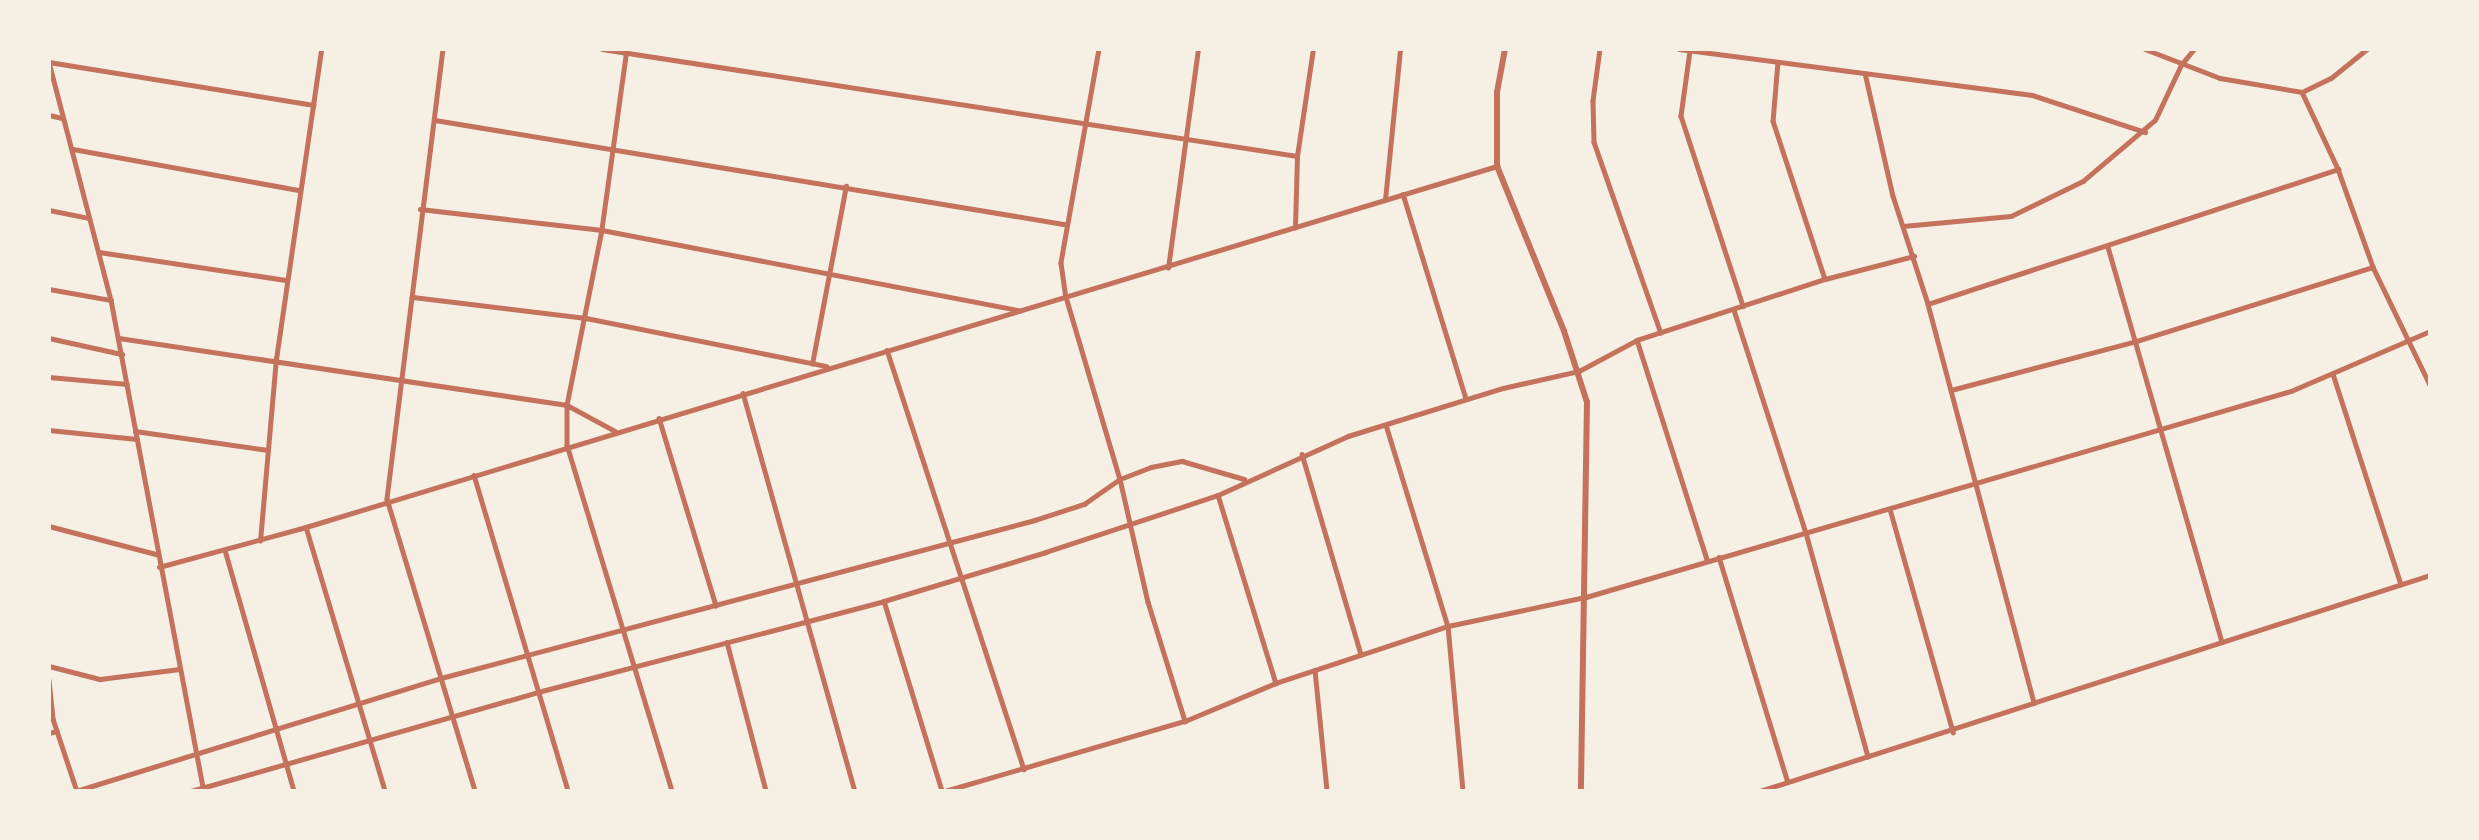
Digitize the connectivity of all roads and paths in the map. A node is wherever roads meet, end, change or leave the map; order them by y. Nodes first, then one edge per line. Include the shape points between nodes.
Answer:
1 (321, 49) edge
2 (443, 49) edge
3 (602, 49) edge
4 (1099, 49) edge
5 (1198, 49) edge
6 (1313, 49) edge
7 (1400, 49) edge
8 (1505, 49) edge
9 (1600, 49) edge
10 (1679, 49) edge
11 (2145, 49) edge
12 (2194, 49) edge
13 (2367, 49) edge
14 (627, 51) edge
15 (1690, 51) edge
16 (1709, 51) edge
17 (49, 62) edge
18 (1778, 62) junction
19 (2181, 65) junction
20 (1865, 73) junction
21 (2302, 92) junction
22 (314, 105) junction
23 (49, 115) edge
24 (62, 118) junction
25 (435, 120) junction
26 (1086, 123) junction
27 (2145, 132) junction
28 (1185, 139) junction
29 (73, 149) junction
30 (613, 149) junction
31 (1297, 156) junction
32 (1497, 166) junction
33 (2338, 169) junction
34 (846, 186) junction
35 (299, 190) junction
36 (1403, 194) junction
37 (1385, 200) junction
38 (420, 209) junction
39 (49, 210) edge
40 (90, 219) junction
41 (1064, 224) junction
42 (1903, 226) junction
43 (1294, 228) junction
44 (602, 230) junction
45 (2108, 247) junction
46 (99, 252) junction
47 (1914, 256) junction
48 (2373, 267) junction
49 (1168, 268) junction
50 (830, 271) junction
51 (1825, 279) junction
52 (287, 280) junction
53 (49, 289) edge
54 (413, 297) junction
55 (1066, 297) junction
56 (111, 300) junction
57 (1928, 303) junction
58 (1743, 306) junction
59 (1734, 310) junction
60 (1021, 311) junction
61 (586, 318) junction
62 (2430, 331) edge
63 (1661, 333) junction
64 (49, 338) edge
65 (119, 338) junction
66 (1637, 340) junction
67 (2137, 341) junction
68 (2407, 342) junction
69 (887, 350) junction
70 (122, 355) junction
71 (276, 359) junction
72 (812, 364) junction
73 (829, 367) junction
74 (1579, 371) junction
75 (2333, 374) junction
76 (49, 377) edge
77 (402, 382) junction
78 (127, 383) junction
79 (2430, 385) edge
80 (1951, 390) junction
81 (743, 393) junction
82 (1466, 399) junction
83 (567, 405) junction
84 (659, 418) junction
85 (1386, 425) junction
86 (2160, 429) junction
87 (49, 430) edge
88 (135, 431) junction
89 (616, 431) junction
90 (136, 439) junction
91 (566, 445) junction
92 (268, 450) junction
93 (1302, 454) junction
94 (474, 475) junction
95 (1120, 479) junction
96 (1245, 479) junction
97 (1977, 485) junction
98 (1218, 495) junction
99 (387, 499) junction
100 (1890, 509) junction
101 (49, 526) edge
102 (1128, 526) junction
103 (306, 527) junction
104 (1806, 533) junction
105 (260, 541) junction
106 (953, 545) junction
107 (225, 550) junction
108 (156, 554) junction
109 (1719, 557) junction
110 (1707, 560) junction
111 (159, 567) junction
112 (2430, 575) edge
113 (964, 578) junction
114 (2402, 584) junction
115 (798, 586) junction
116 (1586, 597) junction
117 (884, 601) junction
118 (716, 606) junction
119 (808, 622) junction
120 (1448, 626) junction
121 (620, 629) junction
122 (727, 642) junction
123 (2222, 642) junction
124 (528, 655) junction
125 (1361, 655) junction
126 (49, 666) edge
127 (633, 666) junction
128 (179, 669) junction
129 (1315, 670) junction
130 (441, 678) junction
131 (49, 680) edge
132 (1276, 682) junction
133 (538, 692) junction
134 (359, 702) junction
135 (2034, 703) junction
136 (451, 716) junction
137 (1185, 721) junction
138 (276, 727) junction
139 (57, 731) junction
140 (1953, 732) junction
141 (49, 733) edge
142 (370, 738) junction
143 (196, 755) junction
144 (1868, 757) junction
145 (287, 765) junction
146 (1024, 769) junction
147 (1788, 782) junction
148 (204, 790) edge
149 (76, 791) edge
150 (191, 791) edge
151 (294, 791) edge
152 (385, 791) edge
153 (475, 791) edge
154 (568, 791) edge
155 (671, 791) edge
156 (766, 791) edge
157 (855, 791) edge
158 (944, 791) edge
159 (1327, 791) edge
160 (1463, 791) edge
161 (1581, 791) edge
162 (1760, 791) edge

1 - 22 street
2 - 25 street
3 - 14 street
4 - 26 street
5 - 28 street
6 - 31 street
7 - 37 street
8 - 32 street via 1497,92
9 - 63 street via 1593,101 1594,142
10 - 15 street
11 - 19 street
12 - 19 street
13 - 21 street via 2331,78
14 - 26 street
14 - 30 street
15 - 16 street
15 - 58 street via 1681,116
16 - 18 street
17 - 22 street
17 - 24 street
18 - 20 street
18 - 51 street via 1773,121
19 - 21 street via 2231,81
19 - 27 street
20 - 27 street via 2032,95
20 - 42 street
21 - 33 street
22 - 35 street
23 - 24 street
24 - 29 street
25 - 30 street
25 - 38 street
26 - 28 street
26 - 41 street
27 - 42 street via 2083,181 2011,216
28 - 31 street
28 - 49 street
29 - 35 street
29 - 40 street
30 - 34 street
30 - 44 street
31 - 43 street
32 - 36 street
32 - 74 street
33 - 45 street
33 - 48 street
34 - 41 street
34 - 50 street
35 - 52 street
36 - 37 street
36 - 82 street
37 - 43 street
38 - 44 street
38 - 54 street
39 - 40 street
40 - 46 street
41 - 55 street via 1061,263
42 - 47 street
43 - 49 street
44 - 50 street
44 - 61 street
45 - 57 street
45 - 67 street
46 - 52 street
46 - 56 street
47 - 51 street
47 - 57 street
48 - 67 street
48 - 68 street
49 - 55 street
50 - 60 street
50 - 72 street
51 - 58 street
52 - 71 street
53 - 56 street
54 - 61 street
54 - 77 street
55 - 60 street
55 - 95 street
56 - 65 street
57 - 80 street
58 - 59 street
59 - 63 street
59 - 104 street
60 - 69 street
61 - 72 street
61 - 83 street
62 - 68 street
63 - 66 street
64 - 70 street
65 - 70 street
65 - 71 street
66 - 74 street
66 - 110 street
67 - 80 street
67 - 86 street
68 - 75 street
68 - 79 street
69 - 73 street
69 - 106 street
70 - 78 street
71 - 77 street
71 - 92 street
72 - 73 street
73 - 81 street
74 - 82 street
74 - 116 street via 1587,402
75 - 86 street
75 - 114 street
76 - 78 street
77 - 83 street
77 - 99 street
78 - 88 street
80 - 97 street
81 - 84 street
81 - 115 street
82 - 85 street
83 - 89 street
83 - 91 street
84 - 89 street
84 - 118 street
85 - 93 street
85 - 120 street
86 - 97 street
86 - 123 street
87 - 90 street
88 - 90 street
88 - 92 street
89 - 91 street
90 - 108 street
91 - 94 street
91 - 121 street
92 - 105 street
93 - 96 street
93 - 125 street
94 - 99 street
94 - 124 street
95 - 96 street via 1182,461
95 - 102 street
95 - 106 street via 1084,504
96 - 98 street
97 - 100 street
97 - 135 street
98 - 102 street
98 - 132 street
99 - 103 street
99 - 130 street
100 - 104 street
100 - 140 street
101 - 108 street
102 - 113 street
102 - 137 street
103 - 105 street
103 - 134 street
104 - 109 street
104 - 144 street
105 - 107 street
106 - 113 street
106 - 115 street
107 - 111 street
107 - 138 street
108 - 111 street
109 - 110 street
109 - 147 street
110 - 116 street
111 - 128 street
112 - 114 street
113 - 117 street
113 - 146 street
114 - 123 street
115 - 118 street
115 - 119 street
116 - 120 street
116 - 161 street
117 - 119 street
117 - 158 street
118 - 121 street
119 - 122 street
119 - 157 street
120 - 125 street
120 - 160 street
121 - 124 street
121 - 127 street
122 - 127 street
122 - 156 street
123 - 135 street
124 - 130 street
124 - 133 street
125 - 129 street
126 - 128 street via 100,679
127 - 133 street
127 - 155 street
128 - 143 street
129 - 132 street
129 - 159 street
130 - 134 street
130 - 136 street
131 - 139 street
132 - 137 street
133 - 136 street
133 - 154 street
134 - 138 street
134 - 142 street
135 - 140 street
136 - 142 street
136 - 153 street
137 - 146 street
138 - 143 street
138 - 145 street
139 - 141 street
139 - 149 street
140 - 144 street
142 - 145 street
142 - 152 street
143 - 148 street
143 - 149 street
144 - 147 street
145 - 148 street
145 - 151 street
146 - 158 street
147 - 162 street
148 - 150 street

